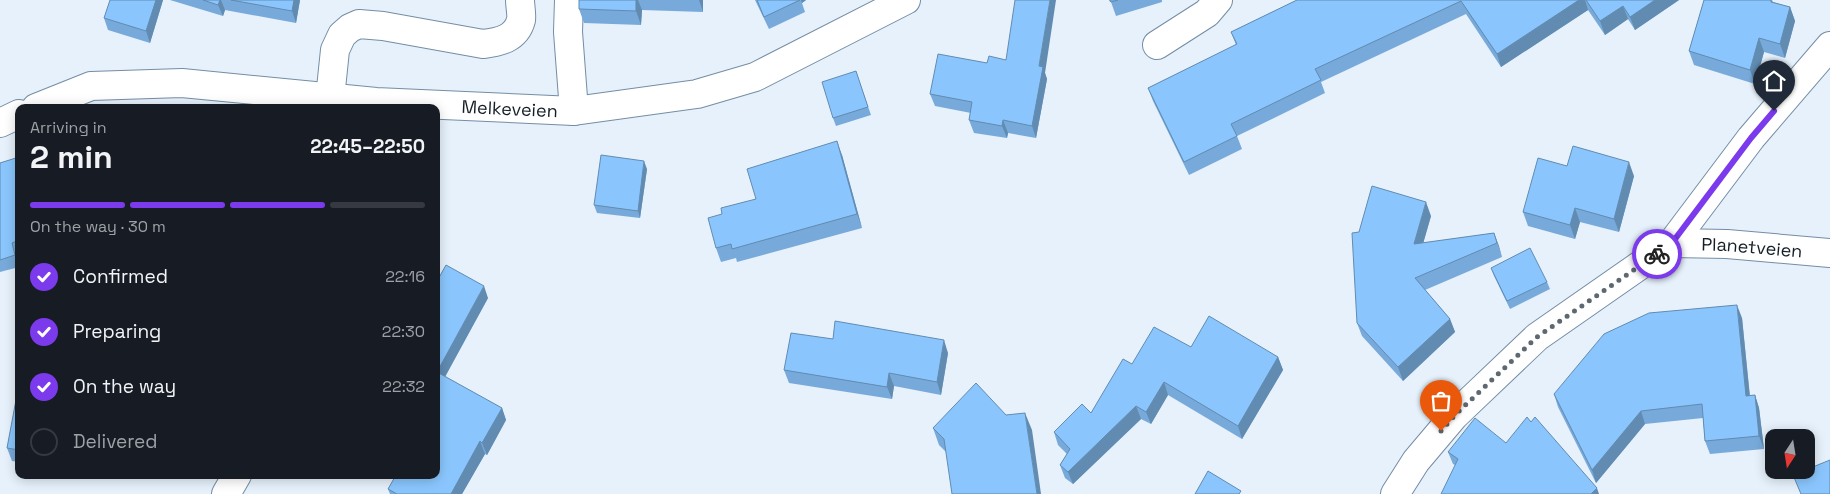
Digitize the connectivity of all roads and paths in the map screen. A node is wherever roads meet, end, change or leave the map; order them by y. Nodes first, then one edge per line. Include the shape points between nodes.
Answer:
1 (520, 0) edge
2 (569, 0) edge
3 (906, 0) edge
4 (1218, 0) edge
5 (1157, 45) dead end
6 (1830, 46) edge
7 (330, 98) junction
8 (46, 104) edge
9 (369, 104) edge
10 (440, 107) edge
11 (574, 111) junction
12 (15, 116) edge
13 (0, 123) edge
14 (1672, 243) junction
15 (1830, 253) edge
16 (235, 479) edge
17 (226, 494) edge
18 (1395, 494) edge

1 - 7 street via 521,20 514,33 496,43 483,44 359,24 350,28 342,35 335,50
2 - 11 street
3 - 11 street, Melkeveien via 755,77 697,94
4 - 5 street via 1207,13
6 - 14 street via 1751,138
7 - 8 street, Melkeveien via 182,83 91,86
7 - 9 street, Melkeveien
10 - 11 street, Melkeveien
12 - 13 street
14 - 15 street, Planetveien
14 - 18 street via 1537,337 1454,416 1416,461
16 - 17 street

